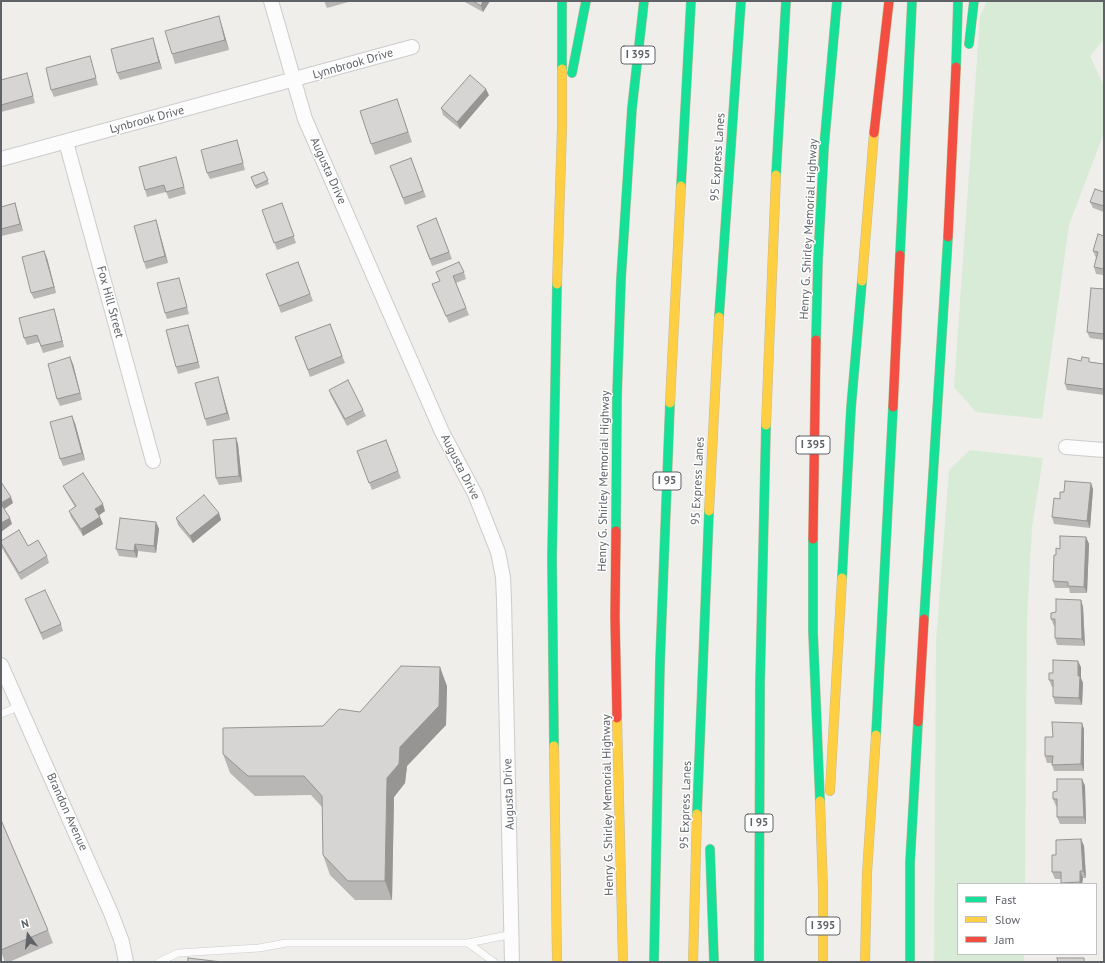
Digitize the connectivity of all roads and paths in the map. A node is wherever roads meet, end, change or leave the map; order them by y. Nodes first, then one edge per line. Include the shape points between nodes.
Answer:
1 (271, 1) edge
2 (562, 1) edge
3 (586, 1) edge
4 (634, 1) edge
5 (644, 1) edge
6 (691, 1) edge
7 (741, 1) edge
8 (786, 1) edge
9 (837, 1) edge
10 (889, 1) edge
11 (912, 1) edge
12 (958, 1) edge
13 (974, 1) edge
14 (412, 48) dead end
15 (967, 55) dead end
16 (966, 70) dead end
17 (294, 81) junction
18 (632, 108) junction
19 (562, 128) junction
20 (66, 142) junction
21 (1, 159) edge
22 (952, 166) junction
23 (1066, 447) dead end
24 (1104, 450) edge
25 (153, 461) dead end
26 (702, 651) junction
27 (1, 665) edge
28 (20, 706) junction
29 (1, 714) edge
30 (707, 786) dead end
31 (710, 842) dead end
32 (823, 890) junction
33 (513, 934) junction
34 (468, 943) junction
35 (126, 962) edge
36 (159, 962) edge
37 (494, 962) edge
38 (512, 962) edge
39 (558, 962) edge
40 (623, 962) edge
41 (654, 962) edge
42 (693, 962) edge
43 (714, 962) edge
44 (759, 962) edge
45 (823, 962) edge
46 (865, 962) edge
47 (910, 962) edge

1 - 17 street, Augusta Drive
2 - 19 highway
3 - 19 highway
4 - 18 highway
5 - 18 highway, Henry G. Shirley Memorial Highway / I 395
6 - 41 highway, I 95 via 669,424 660,662
7 - 26 highway, 95 Express Lanes via 716,352
8 - 44 highway, I 95 via 773,222 766,410 760,699
9 - 32 highway, Henry G. Shirley Memorial Highway / I 395 via 824,147 818,260 813,463 813,631
10 - 32 highway via 878,80 851,408 835,734
11 - 46 highway via 883,617 867,873
12 - 22 highway
13 - 15 highway
14 - 17 street, Lynnbrook Drive
16 - 22 highway
17 - 20 street, Lynbrook Drive
17 - 33 street, Augusta Drive via 305,119 442,432 475,494 498,552 503,577
18 - 40 highway, Henry G. Shirley Memorial Highway / I 395 via 621,279 615,516
19 - 39 highway via 554,355 552,550
20 - 21 street, Lynbrook Drive
20 - 25 street, Fox Hill Street
22 - 47 highway via 913,800
23 - 24 street
26 - 30 highway
26 - 42 highway, 95 Express Lanes
27 - 28 street, Brandon Avenue
28 - 29 lane
28 - 35 street, Brandon Avenue via 108,906 122,942
31 - 43 highway
32 - 45 highway, Henry G. Shirley Memorial Highway / I 395
33 - 34 lane
33 - 38 street, Augusta Drive
34 - 36 lane via 286,943 259,948 178,953
34 - 37 lane

